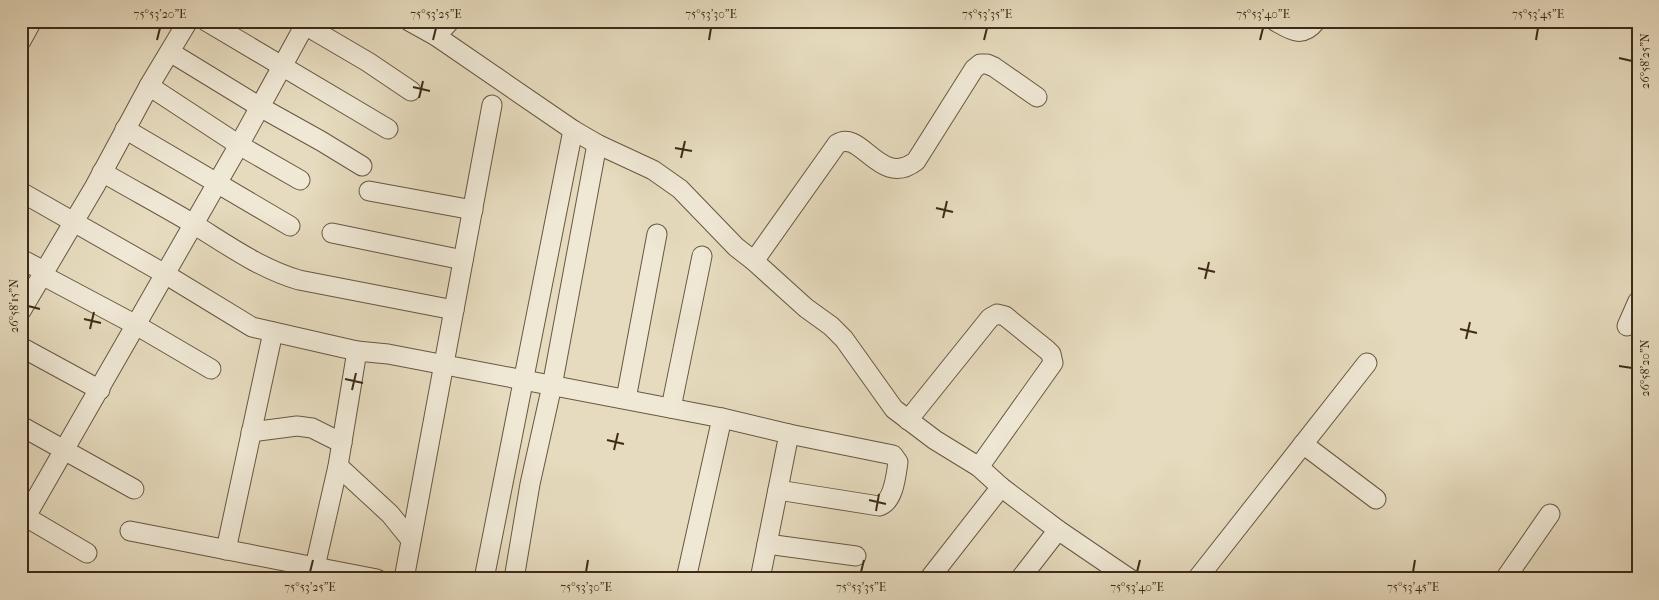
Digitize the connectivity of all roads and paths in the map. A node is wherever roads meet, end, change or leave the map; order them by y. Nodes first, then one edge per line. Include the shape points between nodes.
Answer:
1 (32, 21) edge
2 (188, 21) edge
3 (206, 21) edge
4 (410, 21) edge
5 (450, 21) edge
6 (1275, 21) edge
7 (1316, 21) edge
8 (303, 22) edge
9 (436, 36) junction
10 (21, 41) edge
11 (170, 52) junction
12 (282, 67) junction
13 (149, 86) junction
14 (411, 90) dead end
15 (1037, 97) dead end
16 (492, 105) dead end
17 (260, 107) junction
18 (388, 128) dead end
19 (125, 129) junction
20 (573, 130) junction
21 (597, 144) junction
22 (239, 145) junction
23 (362, 166) dead end
24 (102, 172) junction
25 (300, 180) dead end
26 (217, 183) junction
27 (369, 191) dead end
28 (21, 192) edge
29 (473, 210) junction
30 (73, 222) junction
31 (193, 224) junction
32 (290, 226) dead end
33 (332, 233) dead end
34 (657, 234) dead end
35 (702, 256) dead end
36 (21, 259) edge
37 (463, 260) junction
38 (754, 261) junction
39 (43, 273) junction
40 (165, 274) junction
41 (1638, 301) edge
42 (454, 310) junction
43 (21, 311) edge
44 (136, 325) junction
45 (1627, 326) dead end
46 (273, 332) junction
47 (21, 347) edge
48 (357, 351) junction
49 (1367, 363) dead end
50 (444, 365) junction
51 (211, 369) dead end
52 (523, 380) junction
53 (552, 385) junction
54 (100, 390) junction
55 (626, 399) junction
56 (672, 408) junction
57 (722, 418) junction
58 (908, 420) junction
59 (21, 426) edge
60 (251, 432) junction
61 (789, 434) junction
62 (342, 443) junction
63 (1303, 444) junction
64 (64, 450) junction
65 (338, 466) junction
66 (979, 468) junction
67 (504, 480) junction
68 (530, 484) junction
69 (1001, 486) junction
70 (134, 489) dead end
71 (778, 490) junction
72 (1376, 500) dead end
73 (1550, 514) dead end
74 (24, 521) edge
75 (1058, 530) junction
76 (130, 531) dead end
77 (411, 540) junction
78 (767, 544) junction
79 (226, 550) junction
80 (87, 553) dead end
81 (856, 556) dead end
82 (314, 573) edge
83 (1107, 573) edge
84 (378, 579) edge
85 (404, 579) edge
86 (484, 579) edge
87 (514, 579) edge
88 (686, 579) edge
89 (760, 579) edge
90 (929, 579) edge
91 (1020, 579) edge
92 (1130, 579) edge
93 (1197, 579) edge
94 (1505, 579) edge

1 - 10 street
2 - 11 street
3 - 12 street
4 - 9 street
5 - 9 street
6 - 7 street via 1299,32 1309,29
8 - 12 street
8 - 14 street
9 - 20 street
11 - 13 street
11 - 17 street
12 - 17 street
12 - 18 street
13 - 19 street
13 - 22 street
15 - 38 street via 994,67 980,64 916,161 907,168 884,166 849,141 841,141
16 - 29 street
17 - 22 street
17 - 23 street
19 - 24 street
19 - 26 street
20 - 21 street
20 - 52 street
21 - 38 street via 653,170 680,189 736,247
21 - 53 street
22 - 25 street
22 - 26 street
24 - 30 street
24 - 31 street
26 - 31 street
26 - 32 street
27 - 29 street
28 - 30 street
29 - 37 street
30 - 39 street
30 - 40 street
31 - 40 street
31 - 42 street via 284,276
33 - 37 street
34 - 55 street
35 - 56 street
36 - 39 street
37 - 42 street
38 - 58 street via 844,339 894,409
39 - 43 street
39 - 44 street
40 - 44 street
40 - 46 street via 252,327
41 - 45 street
42 - 50 street
44 - 51 street
44 - 54 street
46 - 48 street
46 - 60 street
47 - 54 street
48 - 50 street
48 - 62 street
49 - 63 street
50 - 52 street
50 - 77 street
52 - 53 street
52 - 67 street
53 - 55 street
53 - 68 street
54 - 64 street
55 - 56 street
56 - 57 street
57 - 61 street
57 - 88 street
58 - 66 street
58 - 66 street via 990,318 997,314 1005,316 1051,354 1053,363
59 - 64 street
60 - 62 street via 298,426 312,428
60 - 79 street
61 - 71 street
61 - 71 street via 893,455 898,462 897,468 890,497 879,506
62 - 65 street
63 - 72 street
63 - 93 street
64 - 70 street
64 - 74 street
65 - 77 street via 390,514
65 - 82 street
66 - 69 street
67 - 68 street
67 - 86 street
68 - 87 street
69 - 75 street
69 - 90 street
71 - 78 street
73 - 94 street
74 - 80 street
75 - 83 street
75 - 91 street
76 - 79 street
77 - 85 street
78 - 81 street
78 - 89 street
79 - 82 street
82 - 84 street
83 - 92 street

